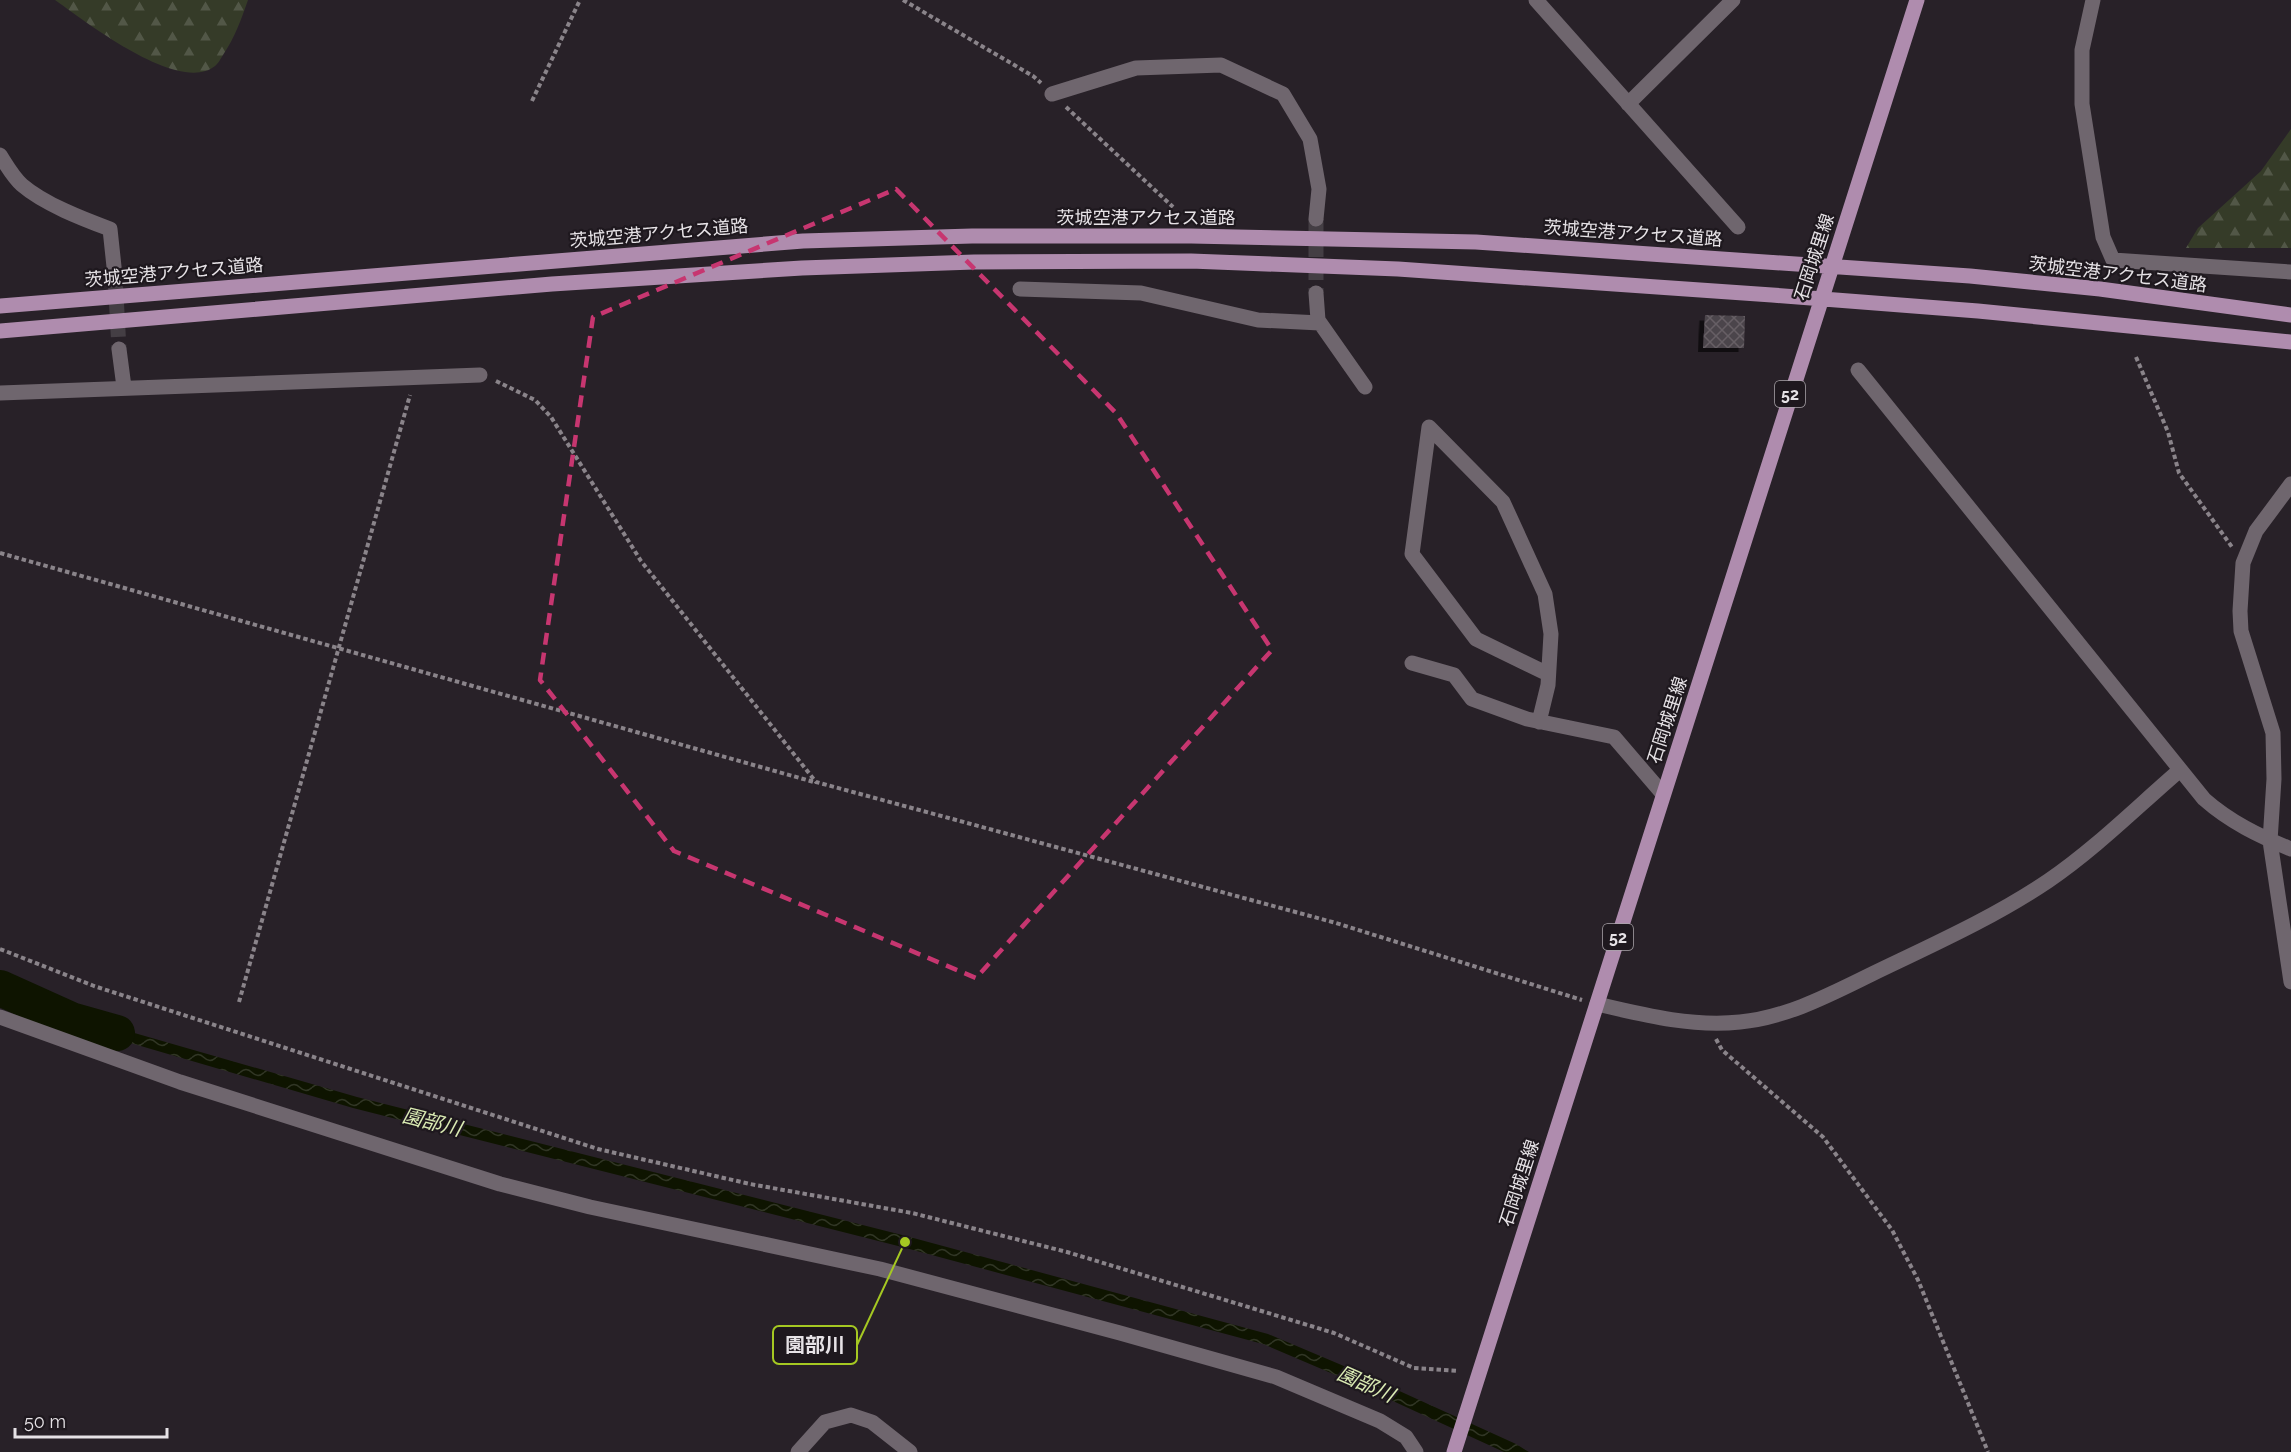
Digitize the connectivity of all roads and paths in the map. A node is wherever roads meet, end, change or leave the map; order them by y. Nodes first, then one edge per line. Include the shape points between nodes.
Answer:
1 (580, 0) edge
2 (1536, 0) edge
3 (1733, 0) edge
4 (1917, 0) edge
5 (2093, 0) edge
6 (1052, 94) dead end
7 (532, 101) dead end
8 (1628, 104) junction
9 (0, 155) edge
10 (1316, 219) tunnel mouth
11 (1738, 227) dead end
12 (1830, 267) junction
13 (2291, 272) edge
14 (115, 276) tunnel mouth
15 (1020, 289) dead end
16 (1316, 293) tunnel mouth
17 (1820, 299) junction
18 (0, 306) edge
19 (2291, 315) edge
20 (1320, 323) junction
21 (0, 331) edge
22 (2291, 342) edge
23 (119, 349) tunnel mouth
24 (2136, 357) dead end
25 (1858, 370) dead end
26 (480, 375) joint
27 (415, 377) junction
28 (124, 387) junction
29 (1365, 387) dead end
30 (0, 393) edge
31 (2291, 484) edge
32 (0, 553) edge
33 (2242, 563) junction
34 (339, 649) junction
35 (1412, 663) dead end
36 (1548, 674) junction
37 (1539, 722) junction
38 (2180, 770) junction
39 (816, 782) junction
40 (1664, 794) junction
41 (2270, 841) junction
42 (2291, 849) edge
43 (0, 950) edge
44 (2291, 981) edge
45 (239, 1002) dead end
46 (1597, 1004) junction
47 (0, 1017) edge
48 (1714, 1023) junction
49 (1458, 1371) dead end
50 (798, 1452) edge
51 (910, 1452) edge
52 (1416, 1452) edge
53 (1454, 1452) edge
54 (1988, 1452) edge

1 - 7 path
2 - 8 street
3 - 8 street
4 - 12 main road, 石岡城里線 / 52
5 - 13 street via 2082,50 2082,104 2103,237 2113,260
6 - 10 street via 1136,68 1221,65 1273,89 1283,94 1310,140 1319,189
8 - 11 street
9 - 14 street via 23,186 80,219 110,229
12 - 17 main road, 石岡城里線 / 52
12 - 18 main road, 茨城空港アクセス道路 via 1476,242 972,236 804,242
12 - 19 main road, 茨城空港アクセス道路 via 1970,276
15 - 20 street via 1140,293 1258,320
16 - 20 street
17 - 21 main road via 1398,269 1191,261 974,262 802,267 552,284
17 - 22 main road
17 - 40 main road, 石岡城里線 / 52
20 - 29 street
23 - 28 street
24 - 33 path via 2168,432 2179,473
25 - 38 street
26 - 27 street
26 - 39 path via 536,400 551,417 640,561
27 - 28 street
27 - 34 path
28 - 30 street
31 - 33 street via 2256,531
32 - 34 path
33 - 41 street via 2241,631 2273,734
34 - 39 path
34 - 45 path
35 - 37 street via 1454,675 1472,699
36 - 36 street via 1476,639 1412,554 1429,427 1503,502 1545,594 1551,634
36 - 37 street
37 - 40 street via 1614,737
38 - 41 street via 2221,814
38 - 48 street via 2058,874 1982,921 1793,1009 1742,1022
39 - 46 path via 1336,923
40 - 46 main road, 石岡城里線 / 52
41 - 42 street
41 - 44 street
43 - 49 path via 94,986 598,1149 750,1184 912,1213 1067,1252 1334,1332 1414,1368
46 - 48 street via 1661,1019
46 - 53 main road, 石岡城里線 / 52
47 - 52 street via 180,1082 500,1184 880,1269 1276,1377 1380,1421 1406,1437
48 - 54 path via 1722,1050 1823,1137 1892,1230 1918,1280
50 - 51 street via 825,1422 851,1415 872,1422

